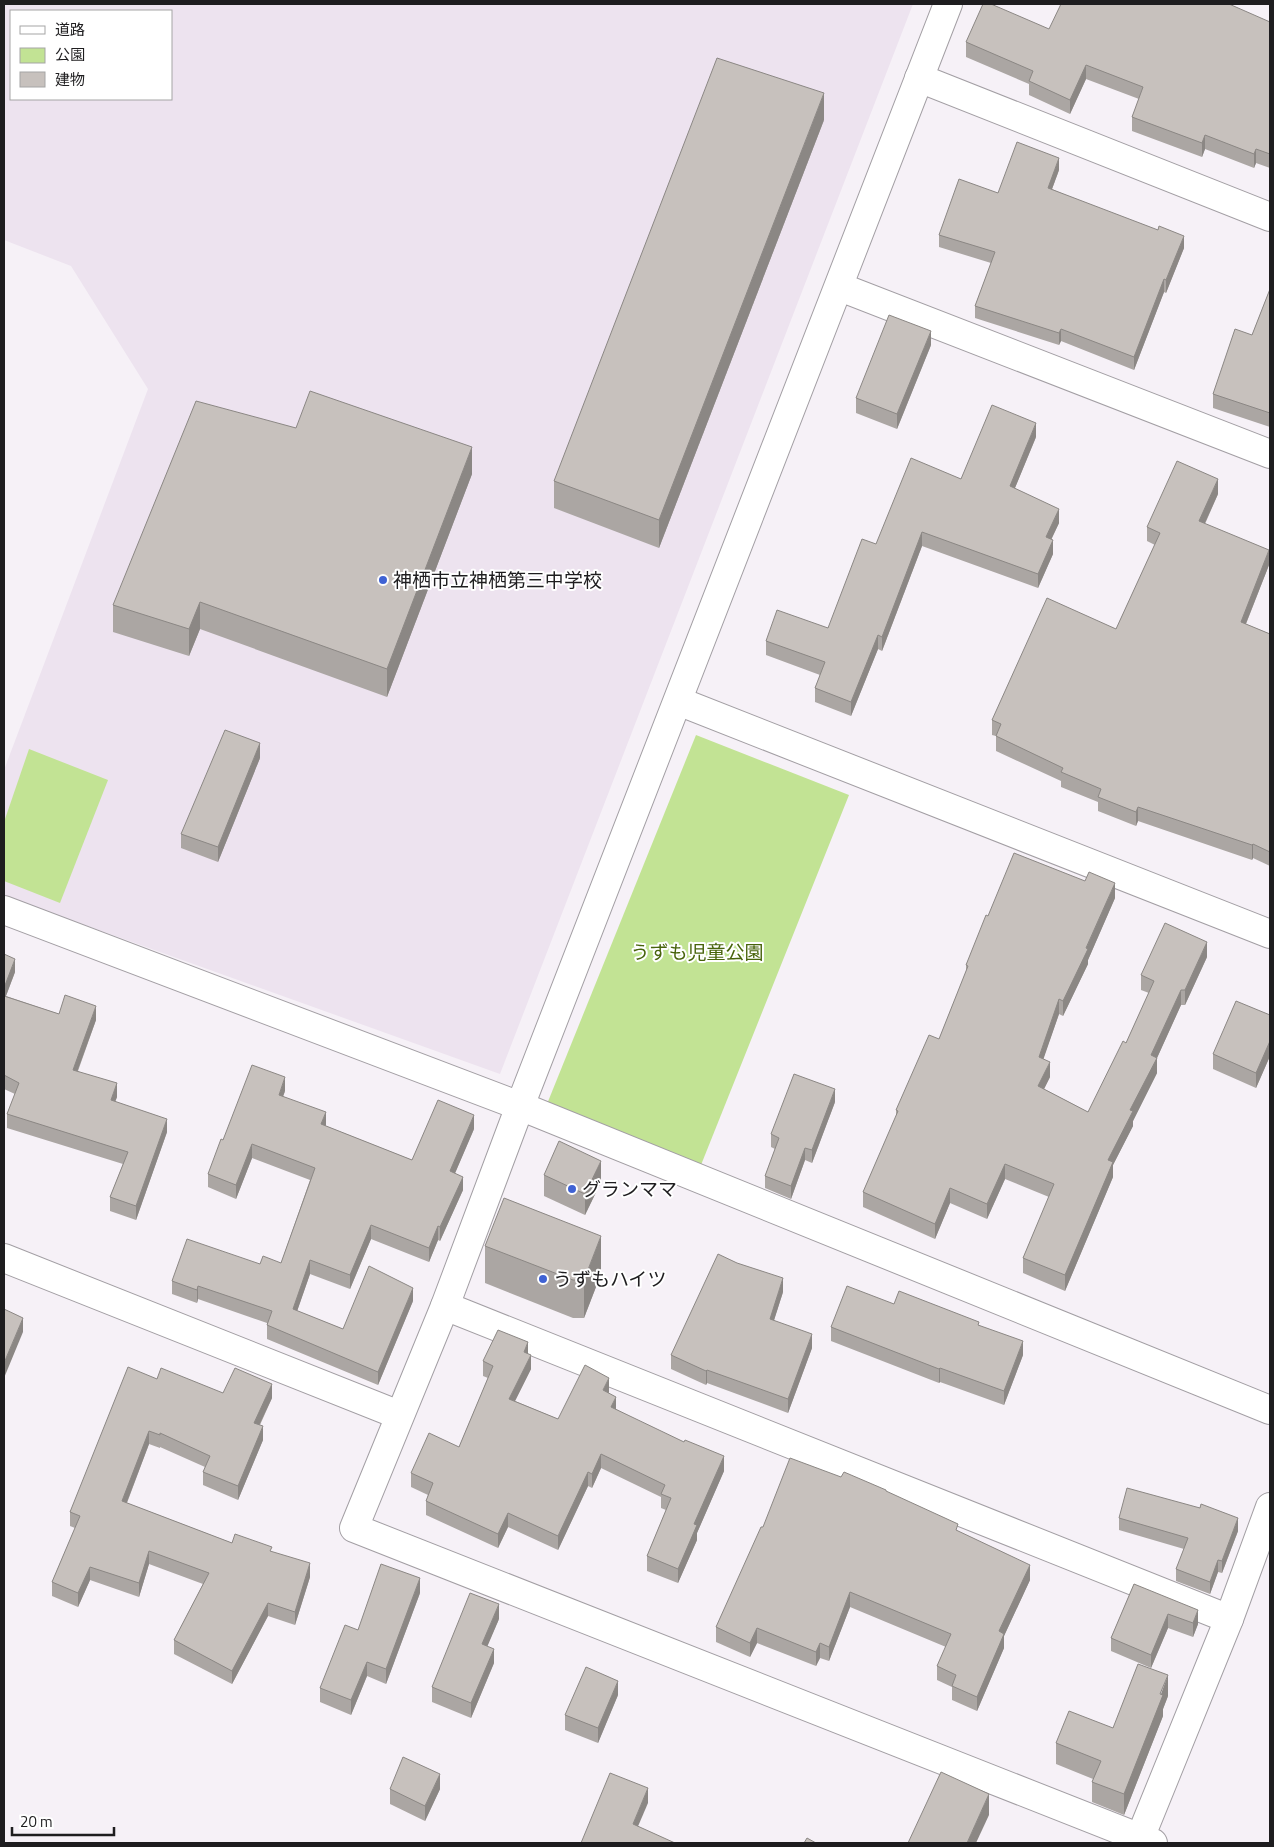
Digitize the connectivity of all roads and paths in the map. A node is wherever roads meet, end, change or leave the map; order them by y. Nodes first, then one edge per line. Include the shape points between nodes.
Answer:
1 (948, 4) edge
2 (919, 78) junction
3 (1270, 217) edge
4 (840, 286) junction
5 (1270, 454) edge
6 (678, 701) junction
7 (4, 910) edge
8 (1270, 934) edge
9 (520, 1106) junction
10 (4, 1258) edge
11 (445, 1306) junction
12 (1270, 1410) edge
13 (399, 1415) junction
14 (1270, 1507) edge
15 (1229, 1619) junction
16 (1144, 1842) edge

1 - 2 street
2 - 3 street
2 - 4 street
4 - 5 street
4 - 6 street
6 - 8 street
6 - 9 street
7 - 9 street
9 - 11 street
9 - 12 street
10 - 13 street
11 - 13 street
11 - 15 street
13 - 16 street via 354,1528
14 - 15 street
15 - 16 street

